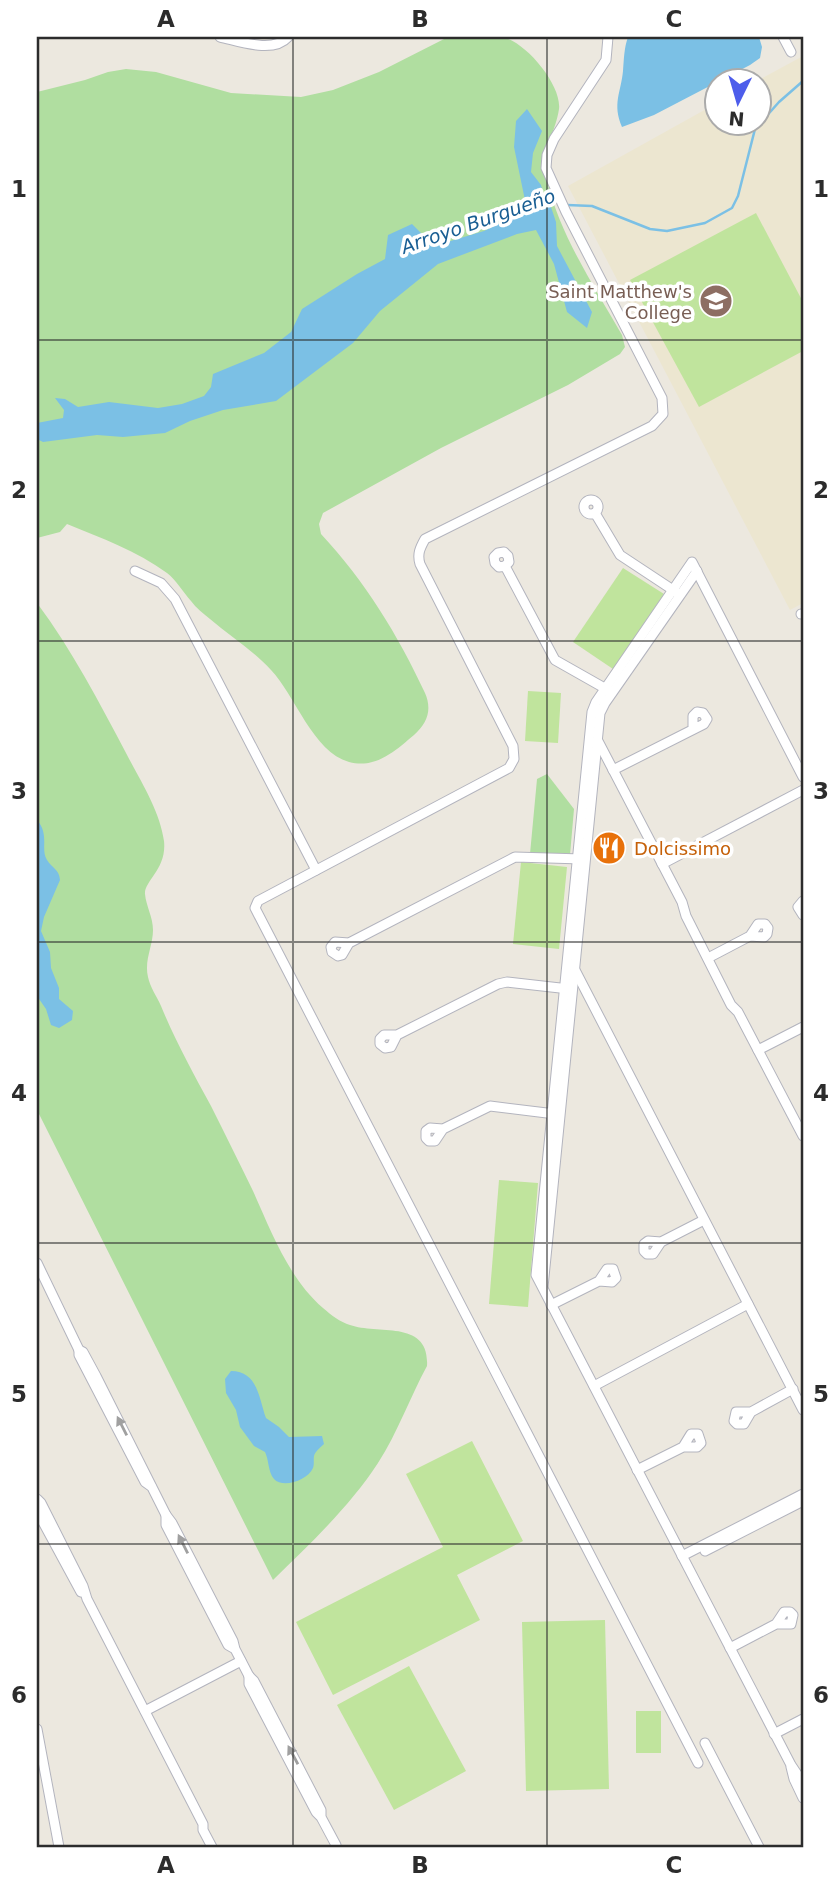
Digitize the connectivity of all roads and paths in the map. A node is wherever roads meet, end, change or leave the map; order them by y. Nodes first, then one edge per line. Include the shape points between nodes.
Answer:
1 (220, 37) edge
2 (288, 37) edge
3 (608, 37) edge
4 (783, 37) edge
5 (791, 52) dead end
6 (595, 513) dead end
7 (505, 566) dead end
8 (135, 571) dead end
9 (677, 593) junction
10 (609, 690) junction
11 (590, 727) junction
12 (693, 729) dead end
13 (597, 740) junction
14 (607, 759) junction
15 (591, 760) junction
16 (613, 770) junction
17 (803, 776) edge
18 (803, 790) edge
19 (581, 859) junction
20 (662, 864) junction
21 (316, 870) junction
22 (803, 901) edge
23 (803, 915) edge
24 (750, 936) dead end
25 (349, 943) dead end
26 (568, 955) junction
27 (710, 957) junction
28 (575, 969) junction
29 (584, 986) junction
30 (568, 989) junction
31 (803, 1027) edge
32 (397, 1035) dead end
33 (758, 1051) junction
34 (556, 1114) junction
35 (443, 1129) dead end
36 (803, 1136) edge
37 (704, 1220) junction
38 (661, 1242) dead end
39 (37, 1263) edge
40 (37, 1274) edge
41 (598, 1282) dead end
42 (748, 1304) junction
43 (551, 1305) junction
44 (63, 1320) junction
45 (594, 1386) junction
46 (793, 1389) junction
47 (803, 1410) edge
48 (751, 1412) dead end
49 (683, 1447) dead end
50 (637, 1470) junction
51 (803, 1494) edge
52 (37, 1499) edge
53 (803, 1501) edge
54 (37, 1511) edge
55 (56, 1541) junction
56 (684, 1559) junction
57 (776, 1624) dead end
58 (730, 1648) junction
59 (241, 1661) junction
60 (145, 1711) junction
61 (803, 1719) edge
62 (37, 1729) edge
63 (774, 1734) junction
64 (705, 1743) dead end
65 (698, 1763) dead end
66 (791, 1765) junction
67 (803, 1783) edge
68 (803, 1798) edge
69 (203, 1824) junction
70 (337, 1846) edge
71 (59, 1847) edge
72 (212, 1847) edge
73 (218, 1847) edge
74 (759, 1847) edge

1 - 2 street via 271,46
3 - 21 street via 606,60 547,155 548,175 662,398 663,414 652,426 425,539 419,551 420,564 513,746 513,764
4 - 5 street
6 - 9 street via 622,557
7 - 10 street via 555,660
8 - 21 street via 171,592
9 - 10 street
9 - 17 street via 695,566
10 - 11 street via 593,707
10 - 13 street
11 - 13 street
11 - 15 street
12 - 16 street
13 - 14 street
13 - 15 street
14 - 15 street
14 - 16 street
15 - 19 street
16 - 20 street
18 - 20 street
19 - 25 street via 514,857
19 - 26 street
19 - 28 street
20 - 27 street
21 - 65 street via 258,901 256,913
22 - 23 street via 798,907
24 - 27 street
26 - 28 street
26 - 30 street
27 - 33 street
28 - 29 street
28 - 30 street
29 - 30 street
29 - 37 street
30 - 32 street via 498,984
30 - 34 street
31 - 33 street
33 - 36 street
34 - 35 street via 490,1106
34 - 43 street via 543,1289
37 - 38 street
37 - 42 street
39 - 44 street
40 - 44 street
41 - 43 street
42 - 45 street
42 - 46 street
43 - 45 street
44 - 59 street
45 - 50 street
46 - 47 street
46 - 48 street
49 - 50 street
50 - 56 street
51 - 56 street
52 - 55 street
53 - 56 street
54 - 55 street
55 - 60 street
56 - 58 street
57 - 58 street
58 - 63 street
59 - 60 street
59 - 70 street
60 - 69 street
61 - 63 street
62 - 71 street
63 - 66 street
64 - 74 street
66 - 67 street
66 - 68 street
69 - 72 street
69 - 73 street

